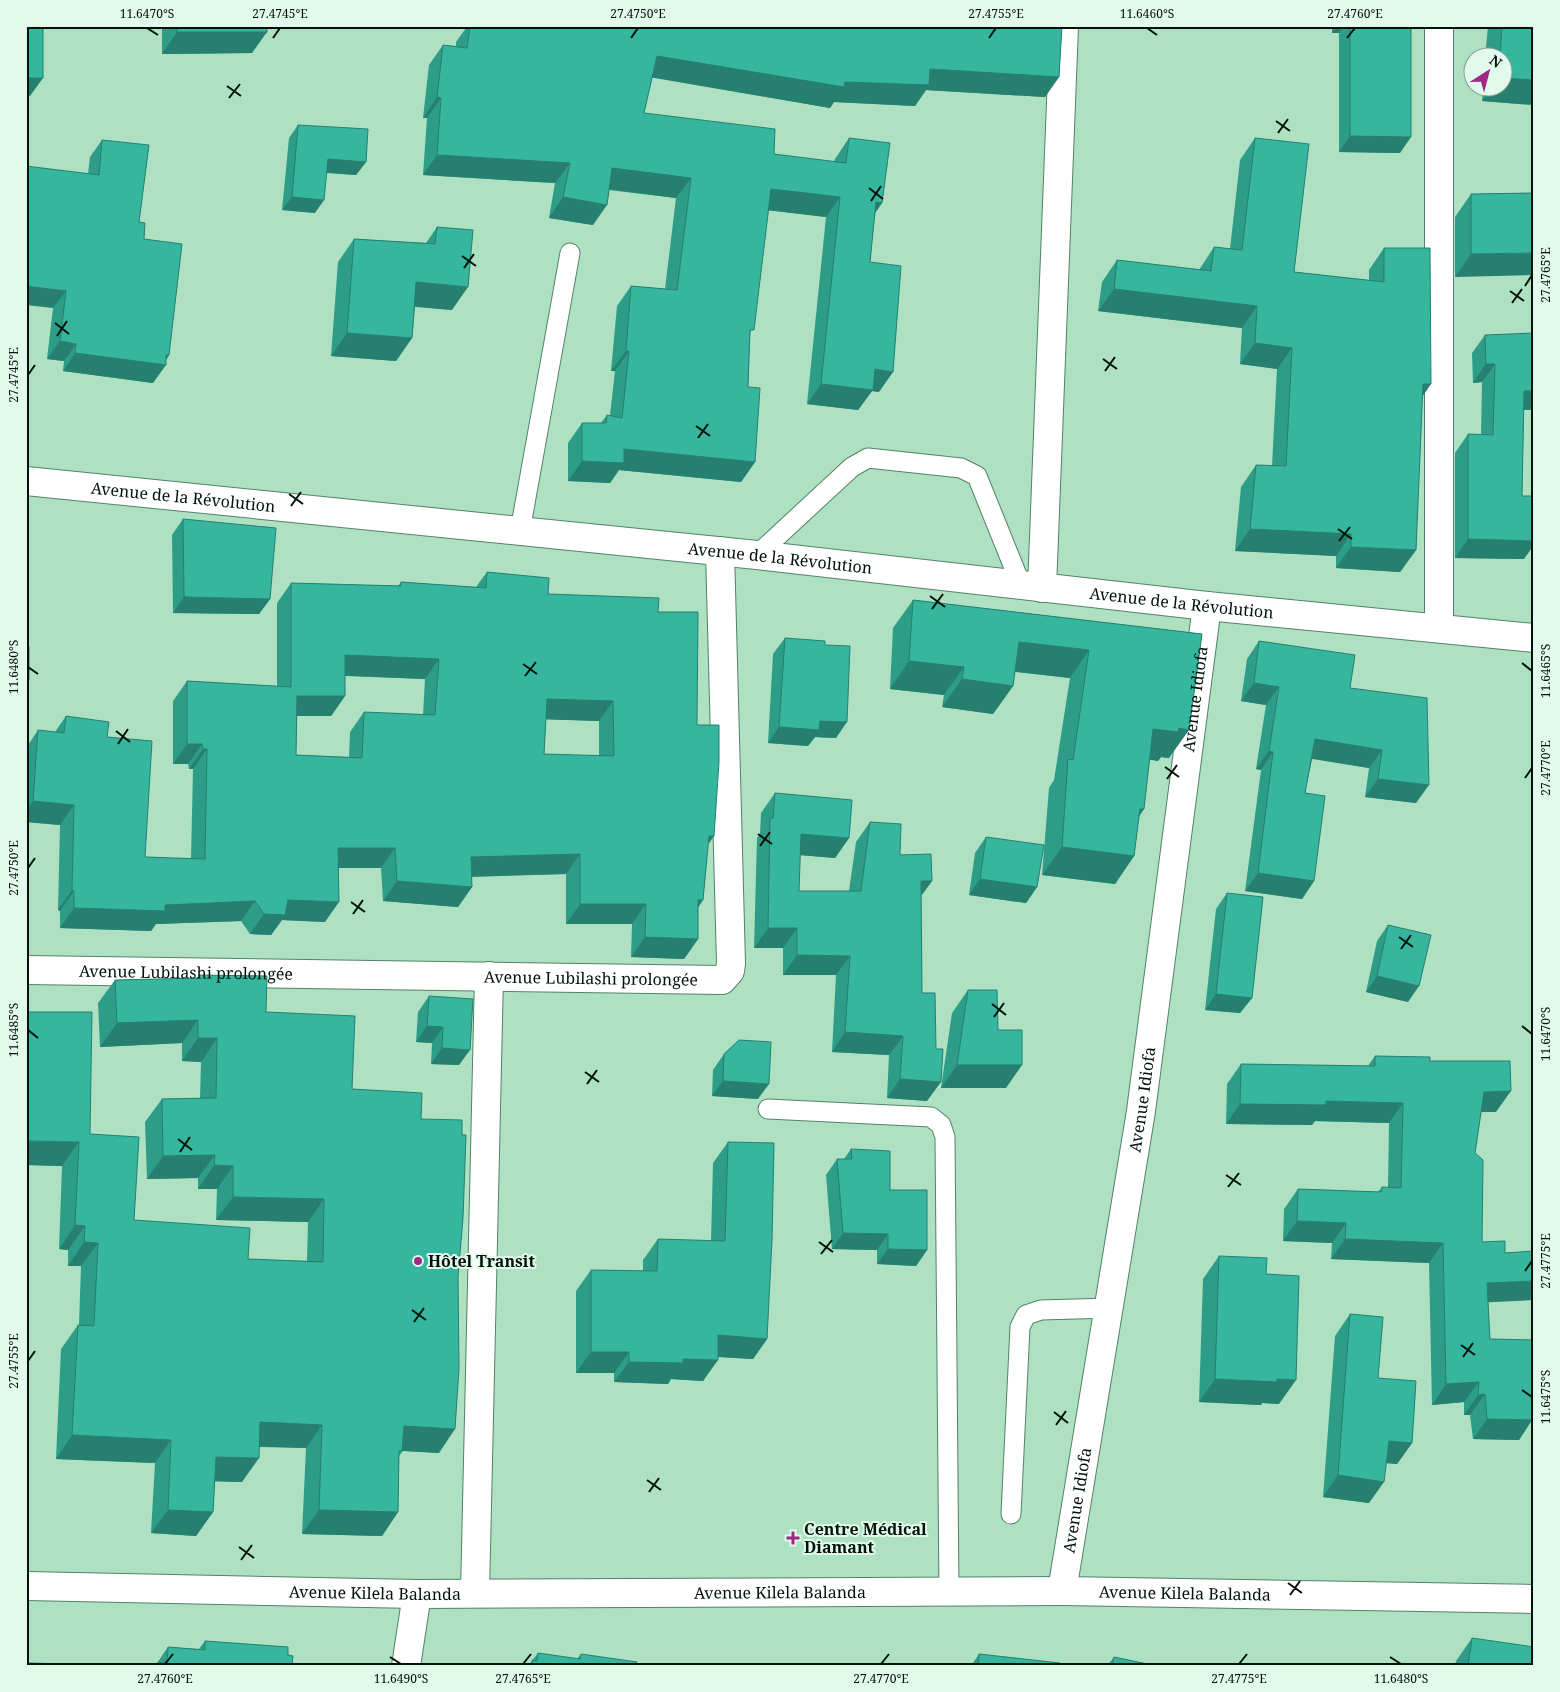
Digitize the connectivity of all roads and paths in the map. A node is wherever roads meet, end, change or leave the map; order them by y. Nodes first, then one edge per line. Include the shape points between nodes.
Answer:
1 (1064, 26) edge
2 (1440, 26) edge
3 (570, 253) dead end
4 (26, 481) edge
5 (520, 531) junction
6 (720, 551) junction
7 (757, 555) junction
8 (1032, 586) junction
9 (1207, 606) junction
10 (1439, 628) junction
11 (1534, 638) edge
12 (26, 970) edge
13 (490, 976) junction
14 (768, 1109) dead end
15 (1110, 1308) junction
16 (1011, 1514) dead end
17 (26, 1586) edge
18 (1062, 1591) junction
19 (948, 1592) junction
20 (475, 1593) junction
21 (417, 1594) junction
22 (1534, 1599) edge
23 (406, 1666) edge

1 - 8 street
2 - 10 street
3 - 5 lane
4 - 5 street, Avenue de la Révolution
5 - 6 street, Avenue de la Révolution
6 - 7 street, Avenue de la Révolution
6 - 13 street, Avenue Lubilashi prolongée via 730,971 722,980 712,981
7 - 8 street, Avenue de la Révolution
7 - 8 lane via 852,467 868,458 961,468 976,476
8 - 9 street, Avenue de la Révolution
9 - 10 street, Avenue de la Révolution
9 - 15 street, Avenue Idiofa via 1141,1111
10 - 11 street, Avenue de la Révolution
12 - 13 street, Avenue Lubilashi prolongée
13 - 20 street
14 - 19 lane via 931,1117 941,1125 945,1137
15 - 16 lane via 1041,1310 1026,1315 1020,1327
15 - 18 street, Avenue Idiofa
17 - 21 street, Avenue Kilela Balanda
18 - 19 street, Avenue Kilela Balanda
18 - 22 street, Avenue Kilela Balanda
19 - 20 street, Avenue Kilela Balanda
20 - 21 street, Avenue Kilela Balanda
21 - 23 street

